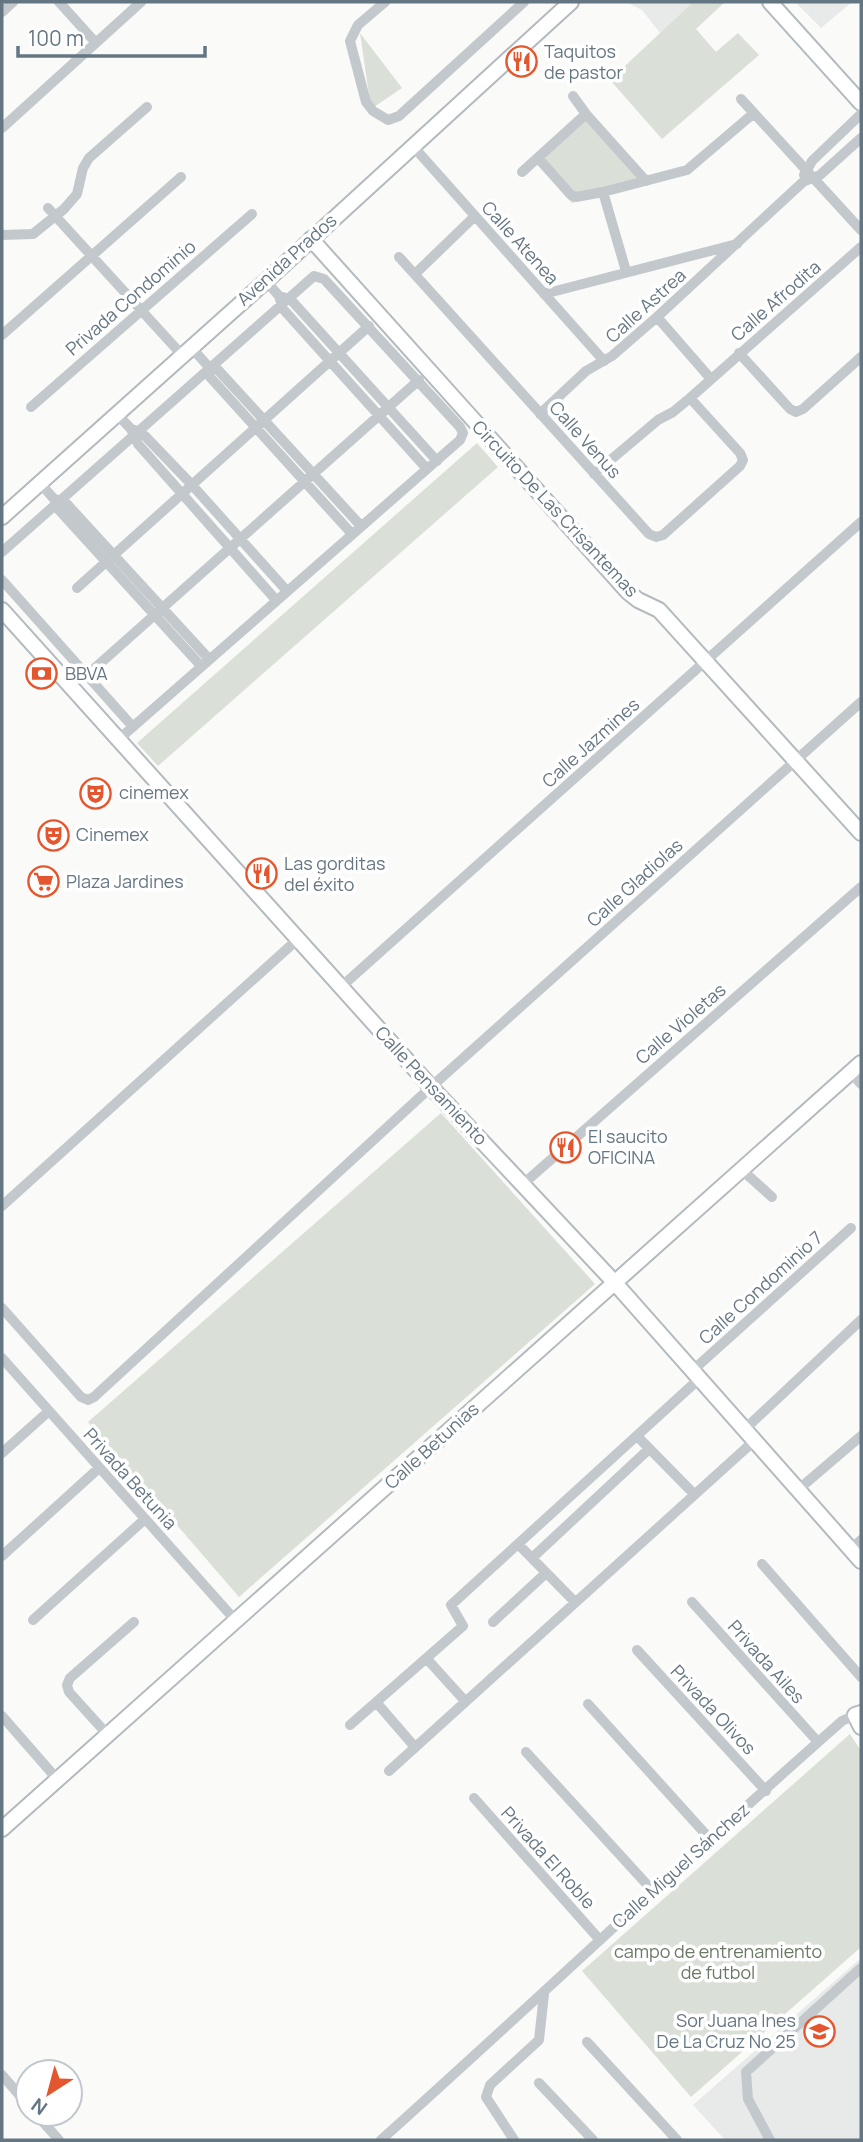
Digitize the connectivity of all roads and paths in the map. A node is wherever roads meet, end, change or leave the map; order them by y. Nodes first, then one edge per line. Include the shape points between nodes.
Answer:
1 (13, 2) edge
2 (59, 2) edge
3 (141, 2) edge
4 (385, 2) edge
5 (524, 2) edge
6 (571, 2) edge
7 (770, 2) edge
8 (2, 12) edge
9 (96, 43) junction
10 (573, 96) dead end
11 (741, 99) dead end
12 (861, 103) edge
13 (147, 107) dead end
14 (754, 113) junction
15 (586, 114) junction
16 (861, 114) edge
17 (2, 128) edge
18 (861, 138) edge
19 (412, 145) junction
20 (538, 158) junction
21 (806, 170) junction
22 (522, 172) dead end
23 (181, 177) dead end
24 (814, 179) junction
25 (646, 181) junction
26 (803, 183) junction
27 (603, 192) junction
28 (52, 212) junction
29 (252, 214) dead end
30 (475, 216) junction
31 (861, 230) edge
32 (2, 235) edge
33 (311, 239) junction
34 (738, 243) junction
35 (861, 247) edge
36 (91, 256) junction
37 (399, 257) dead end
38 (626, 271) junction
39 (415, 274) junction
40 (266, 281) junction
41 (544, 293) junction
42 (282, 300) junction
43 (141, 310) junction
44 (657, 317) junction
45 (369, 326) junction
46 (2, 335) edge
47 (187, 351) junction
48 (339, 354) junction
49 (739, 354) junction
50 (861, 357) edge
51 (604, 361) junction
52 (331, 363) junction
53 (209, 368) junction
54 (711, 379) junction
55 (419, 380) junction
56 (690, 398) junction
57 (31, 407) dead end
58 (388, 407) junction
59 (117, 414) junction
60 (540, 414) junction
61 (379, 416) junction
62 (265, 421) junction
63 (256, 430) junction
64 (134, 431) junction
65 (437, 461) junction
66 (427, 469) junction
67 (313, 474) junction
68 (594, 474) junction
69 (303, 482) junction
70 (40, 483) junction
71 (192, 485) junction
72 (182, 495) junction
73 (56, 500) junction
74 (2, 517) edge
75 (861, 522) edge
76 (362, 526) junction
77 (352, 534) junction
78 (240, 540) junction
79 (230, 549) junction
80 (2, 552) edge
81 (114, 555) junction
82 (106, 563) junction
83 (2, 580) edge
84 (77, 588) dead end
85 (287, 591) junction
86 (276, 600) junction
87 (163, 608) junction
88 (2, 610) edge
89 (154, 616) junction
90 (707, 660) junction
91 (205, 663) junction
92 (87, 675) junction
93 (861, 702) edge
94 (133, 727) junction
95 (119, 739) junction
96 (795, 760) junction
97 (861, 832) edge
98 (861, 887) edge
99 (298, 939) junction
100 (341, 987) junction
101 (858, 1073) edge
102 (432, 1087) junction
103 (743, 1171) junction
104 (522, 1185) junction
105 (772, 1197) dead end
106 (2, 1206) edge
107 (851, 1228) dead end
108 (615, 1283) junction
109 (2, 1308) edge
110 (861, 1320) edge
111 (2, 1357) edge
112 (695, 1375) junction
113 (49, 1411) junction
114 (749, 1435) junction
115 (636, 1436) junction
116 (861, 1436) edge
117 (649, 1449) junction
118 (2, 1454) edge
119 (99, 1468) junction
120 (799, 1489) junction
121 (694, 1494) junction
122 (145, 1519) junction
123 (518, 1544) junction
124 (856, 1545) edge
125 (2, 1556) edge
126 (532, 1558) junction
127 (861, 1560) edge
128 (762, 1564) dead end
129 (547, 1573) junction
130 (575, 1602) junction
131 (692, 1602) dead end
132 (33, 1620) dead end
133 (236, 1621) junction
134 (134, 1622) dead end
135 (493, 1622) dead end
136 (637, 1650) dead end
137 (427, 1659) junction
138 (861, 1677) edge
139 (465, 1701) junction
140 (376, 1702) junction
141 (587, 1704) dead end
142 (2, 1716) edge
143 (859, 1718) edge
144 (350, 1725) dead end
145 (107, 1734) junction
146 (818, 1742) junction
147 (414, 1746) junction
148 (526, 1752) dead end
149 (388, 1771) dead end
150 (57, 1779) junction
151 (766, 1791) junction
152 (474, 1798) dead end
153 (3, 1824) edge
154 (710, 1839) junction
155 (652, 1890) junction
156 (599, 1939) junction
157 (861, 1968) edge
158 (544, 1994) junction
159 (587, 2042) dead end
160 (2, 2075) edge
161 (539, 2083) dead end
162 (14, 2089) edge
163 (381, 2140) edge
164 (514, 2140) edge
165 (593, 2140) edge
166 (677, 2140) edge
167 (770, 2140) edge

1 - 8 street
2 - 9 street
3 - 9 street
4 - 5 street via 358,25 350,41 369,107 394,120
6 - 19 street, Avenida Prados
7 - 12 street
9 - 17 street
10 - 15 street
11 - 14 street
13 - 28 street via 89,158 77,194
14 - 21 street
14 - 25 street via 689,169
15 - 20 street
15 - 25 street
16 - 21 street
18 - 24 street, Calle Astrea
19 - 30 street, Calle Atenea
19 - 33 street, Avenida Prados
20 - 22 street
20 - 27 street via 571,195
21 - 24 street
21 - 26 street
23 - 36 street
24 - 26 street, Calle Astrea
24 - 31 street
25 - 27 street
26 - 34 street, Calle Astrea
27 - 38 street
28 - 32 street via 33,234
28 - 36 street
29 - 43 street, Privada Condominio
30 - 39 street
30 - 41 street, Calle Atenea
33 - 40 street, Avenida Prados
33 - 90 street, Circuito De Las Crisantemas via 628,592 659,610
34 - 38 street, Calle Astrea
34 - 44 street, Calle Astrea
35 - 49 street, Calle Afrodita
36 - 43 street
36 - 46 street
37 - 39 street, Calle Venus
38 - 41 street, Calle Astrea
39 - 60 street, Calle Venus
40 - 42 street
40 - 47 street, Avenida Prados
41 - 51 street, Calle Atenea
42 - 45 street via 311,278 321,277
42 - 48 street
42 - 52 street
42 - 53 street
43 - 47 street
43 - 57 street, Privada Condominio
44 - 51 street, Calle Astrea
44 - 54 street
45 - 48 street
45 - 55 street
47 - 53 street
47 - 59 street, Avenida Prados
48 - 52 street
48 - 58 street
49 - 50 street via 796,412
49 - 54 street, Calle Afrodita
51 - 60 street, Calle Astrea via 586,371
52 - 61 street
52 - 62 street
53 - 62 street
53 - 63 street via 210,377
53 - 64 street
54 - 56 street, Calle Afrodita
55 - 58 street
55 - 65 street via 462,430 460,440
56 - 68 street, Calle Afrodita
56 - 68 street, Calle Venus via 743,460 663,535 649,534
58 - 61 street
58 - 65 street
59 - 64 street
59 - 70 street, Avenida Prados
60 - 68 street, Calle Venus
61 - 66 street
61 - 67 street
62 - 63 street
62 - 67 street
63 - 69 street
63 - 71 street
64 - 71 street
64 - 72 street
64 - 73 street
65 - 66 street
66 - 76 street
67 - 69 street
67 - 76 street
69 - 77 street
69 - 78 street
70 - 73 street
70 - 74 street, Avenida Prados
71 - 72 street
71 - 78 street
72 - 79 street
72 - 81 street
73 - 80 street
73 - 81 street via 65,502
73 - 82 street
75 - 90 street, Calle Jazmines
76 - 77 street
77 - 85 street
78 - 79 street
78 - 85 street
79 - 86 street
79 - 87 street
81 - 82 street
81 - 87 street
82 - 84 street
82 - 89 street
83 - 92 street
85 - 86 street
86 - 91 street
87 - 89 street
87 - 91 street
88 - 95 street, Calle Pensamiento
89 - 91 street
89 - 92 street
90 - 96 street, Circuito De Las Crisantemas
90 - 100 street, Calle Jazmines
91 - 94 street
92 - 94 street
93 - 96 street, Calle Gladiolas
94 - 95 street
95 - 99 street, Calle Pensamiento
96 - 97 street, Circuito De Las Crisantemas
96 - 102 street, Calle Gladiolas
98 - 104 street, Calle Violetas
99 - 100 street, Calle Pensamiento
99 - 106 street
100 - 102 street, Calle Pensamiento
101 - 103 street, Calle Betunias
102 - 104 street, Calle Pensamiento
102 - 109 street, Calle Gladiolas via 91,1399 81,1396
103 - 105 street
103 - 108 street, Calle Betunias
104 - 108 street, Calle Pensamiento
107 - 112 street, Calle Condominio 7
108 - 112 street, Calle Pensamiento
108 - 133 street, Calle Betunias
110 - 114 street
111 - 113 street, Privada Betunia
112 - 114 street, Calle Pensamiento
112 - 115 street, Calle Condominio 7
113 - 118 street
113 - 119 street, Privada Betunia
114 - 120 street, Calle Pensamiento
114 - 121 street
115 - 117 street
115 - 123 street, Calle Condominio 7
116 - 120 street
117 - 121 street
117 - 126 street
119 - 122 street, Privada Betunia
119 - 125 street
120 - 124 street, Calle Pensamiento
121 - 130 street
122 - 132 street
122 - 133 street, Privada Betunia
123 - 126 street
123 - 137 street, Calle Condominio 7 via 451,1605 463,1626
124 - 127 street, Calle Pensamiento
126 - 129 street
128 - 138 street
129 - 130 street
129 - 135 street
130 - 139 street
131 - 146 street, Privada Ailes
133 - 145 street, Calle Betunias
134 - 145 street via 67,1685
136 - 151 street, Privada Olivos
137 - 139 street
137 - 140 street
139 - 147 street
140 - 144 street
140 - 147 street
141 - 154 street
142 - 150 street
143 - 146 street, Calle Miguel Sánchez via 842,1721
145 - 150 street, Calle Betunias
146 - 151 street, Calle Miguel Sánchez
147 - 149 street
148 - 155 street
150 - 153 street, Calle Betunias
151 - 154 street, Calle Miguel Sánchez
152 - 156 street, Privada El Roble
154 - 155 street, Calle Miguel Sánchez
155 - 156 street, Calle Miguel Sánchez
156 - 158 street, Calle Miguel Sánchez
157 - 167 street via 746,2072 748,2099
158 - 163 street, Calle Miguel Sánchez
158 - 164 street via 539,2040 490,2085 486,2097
159 - 166 street
160 - 162 street
161 - 165 street

